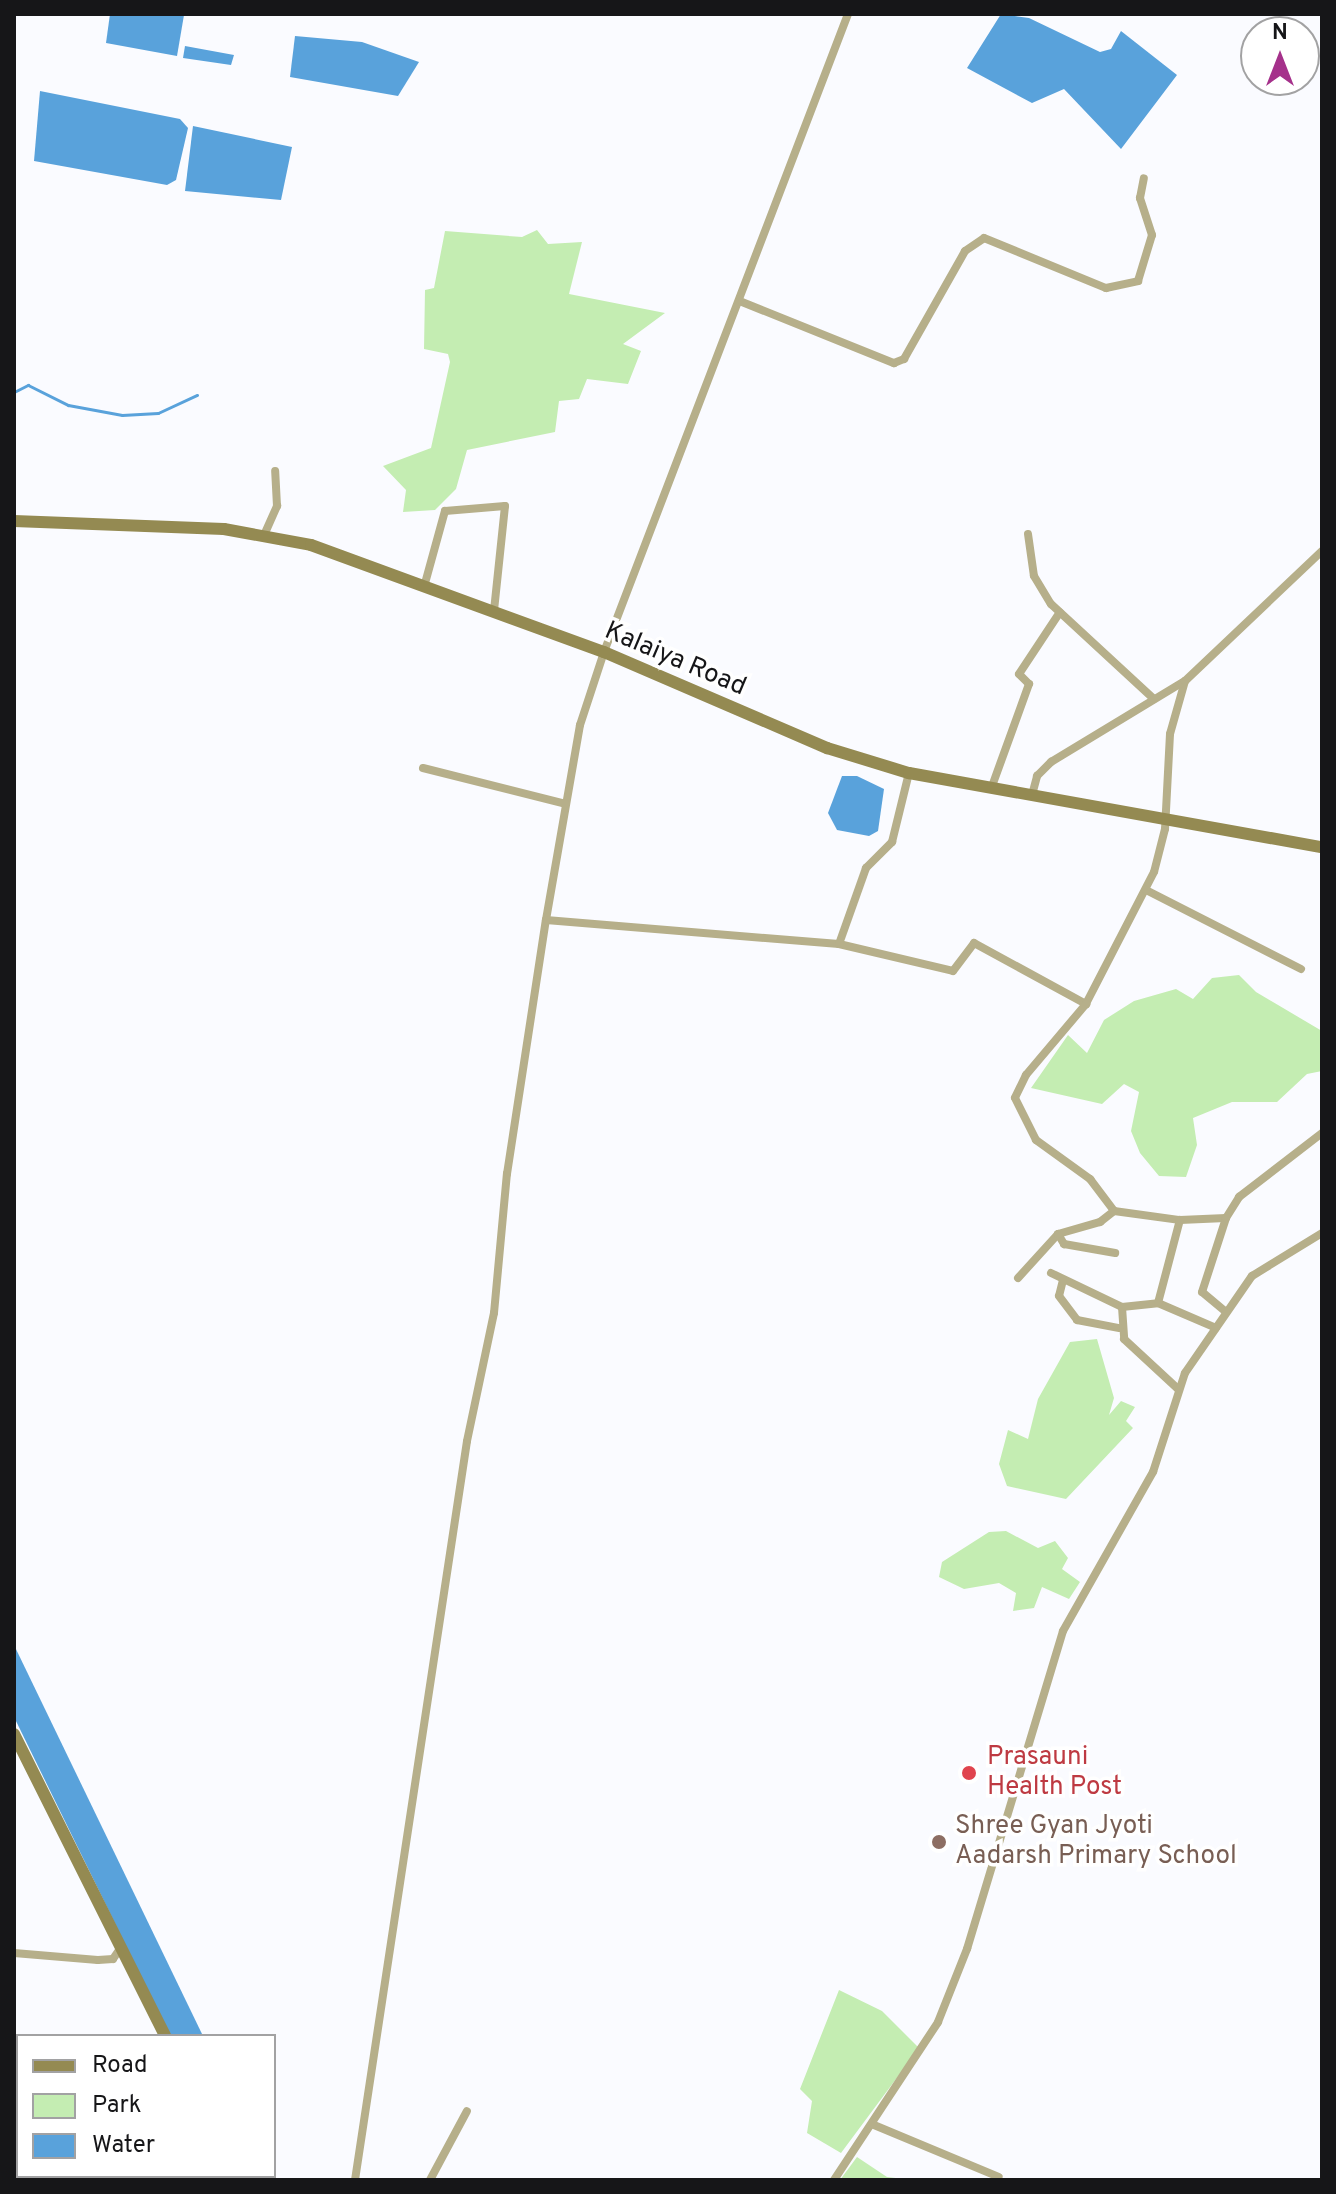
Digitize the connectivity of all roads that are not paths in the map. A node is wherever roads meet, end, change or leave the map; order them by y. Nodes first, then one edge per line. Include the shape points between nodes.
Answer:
1 (848, 14) edge
2 (1144, 178) dead end
3 (742, 302) junction
4 (275, 471) dead end
5 (14, 521) edge
6 (265, 533) junction
7 (1028, 534) dead end
8 (1322, 551) edge
9 (424, 587) junction
10 (494, 611) junction
11 (1060, 612) junction
12 (604, 652) junction
13 (1185, 681) junction
14 (1154, 699) junction
15 (423, 768) dead end
16 (909, 773) junction
17 (991, 789) junction
18 (1032, 795) junction
19 (566, 804) junction
20 (1165, 816) junction
21 (1322, 847) edge
22 (1146, 890) junction
23 (546, 920) junction
24 (839, 944) junction
25 (1301, 969) dead end
26 (1086, 1004) junction
27 (1322, 1133) edge
28 (1114, 1211) junction
29 (1226, 1218) junction
30 (1180, 1220) junction
31 (1322, 1233) edge
32 (1058, 1234) junction
33 (1115, 1253) dead end
34 (1051, 1273) dead end
35 (1018, 1278) dead end
36 (1063, 1280) junction
37 (1158, 1303) junction
38 (1122, 1307) junction
39 (1226, 1312) junction
40 (1119, 1328) junction
41 (1216, 1328) junction
42 (1178, 1389) junction
43 (14, 1734) edge
44 (121, 1947) junction
45 (14, 1953) edge
46 (164, 2034) edge
47 (467, 2111) dead end
48 (874, 2125) junction
49 (995, 2178) edge
50 (355, 2180) edge
51 (430, 2180) edge
52 (834, 2180) edge

1 - 3 street
2 - 3 street via 1140,198 1152,235 1138,281 1106,288 984,238 965,251 904,359 894,363
3 - 12 street
4 - 6 street via 277,506
5 - 6 main road, Kalaiya Road
6 - 9 main road, Kalaiya Road
7 - 11 street via 1034,576
8 - 13 street
9 - 10 main road, Kalaiya Road
9 - 10 street via 445,511 505,506
10 - 12 main road, Kalaiya Road
11 - 14 street
11 - 17 street via 1019,674 1029,684
12 - 16 main road, Kalaiya Road via 778,729
12 - 19 street via 580,725
13 - 14 street
13 - 20 street via 1170,734
14 - 18 street via 1051,762 1037,776
15 - 19 street
16 - 17 main road, Kalaiya Road
16 - 24 street via 892,842 866,868
17 - 18 main road, Kalaiya Road
18 - 20 main road, Kalaiya Road
19 - 23 street
20 - 21 main road, Kalaiya Road
20 - 22 street
22 - 25 street
22 - 26 street
23 - 24 street
23 - 50 street via 507,1174 494,1313 467,1441
24 - 26 street via 953,971 974,943
26 - 28 street via 1026,1075 1015,1098 1036,1140 1090,1179
27 - 29 street via 1239,1197
28 - 30 street
28 - 32 street via 1100,1222
29 - 30 street
29 - 39 street via 1202,1292
30 - 37 street
31 - 39 street via 1275,1257
32 - 33 street via 1064,1244
32 - 35 street
34 - 36 street
36 - 38 street
36 - 40 street via 1059,1296 1077,1320
37 - 38 street
37 - 41 street
38 - 40 street
39 - 41 street
40 - 42 street via 1141,1360
41 - 42 street
42 - 48 street via 1153,1472 1063,1631 967,1949 938,2022
43 - 44 main road
44 - 45 street via 113,1959 98,1960
44 - 46 main road
47 - 51 street
48 - 49 street
48 - 52 street

